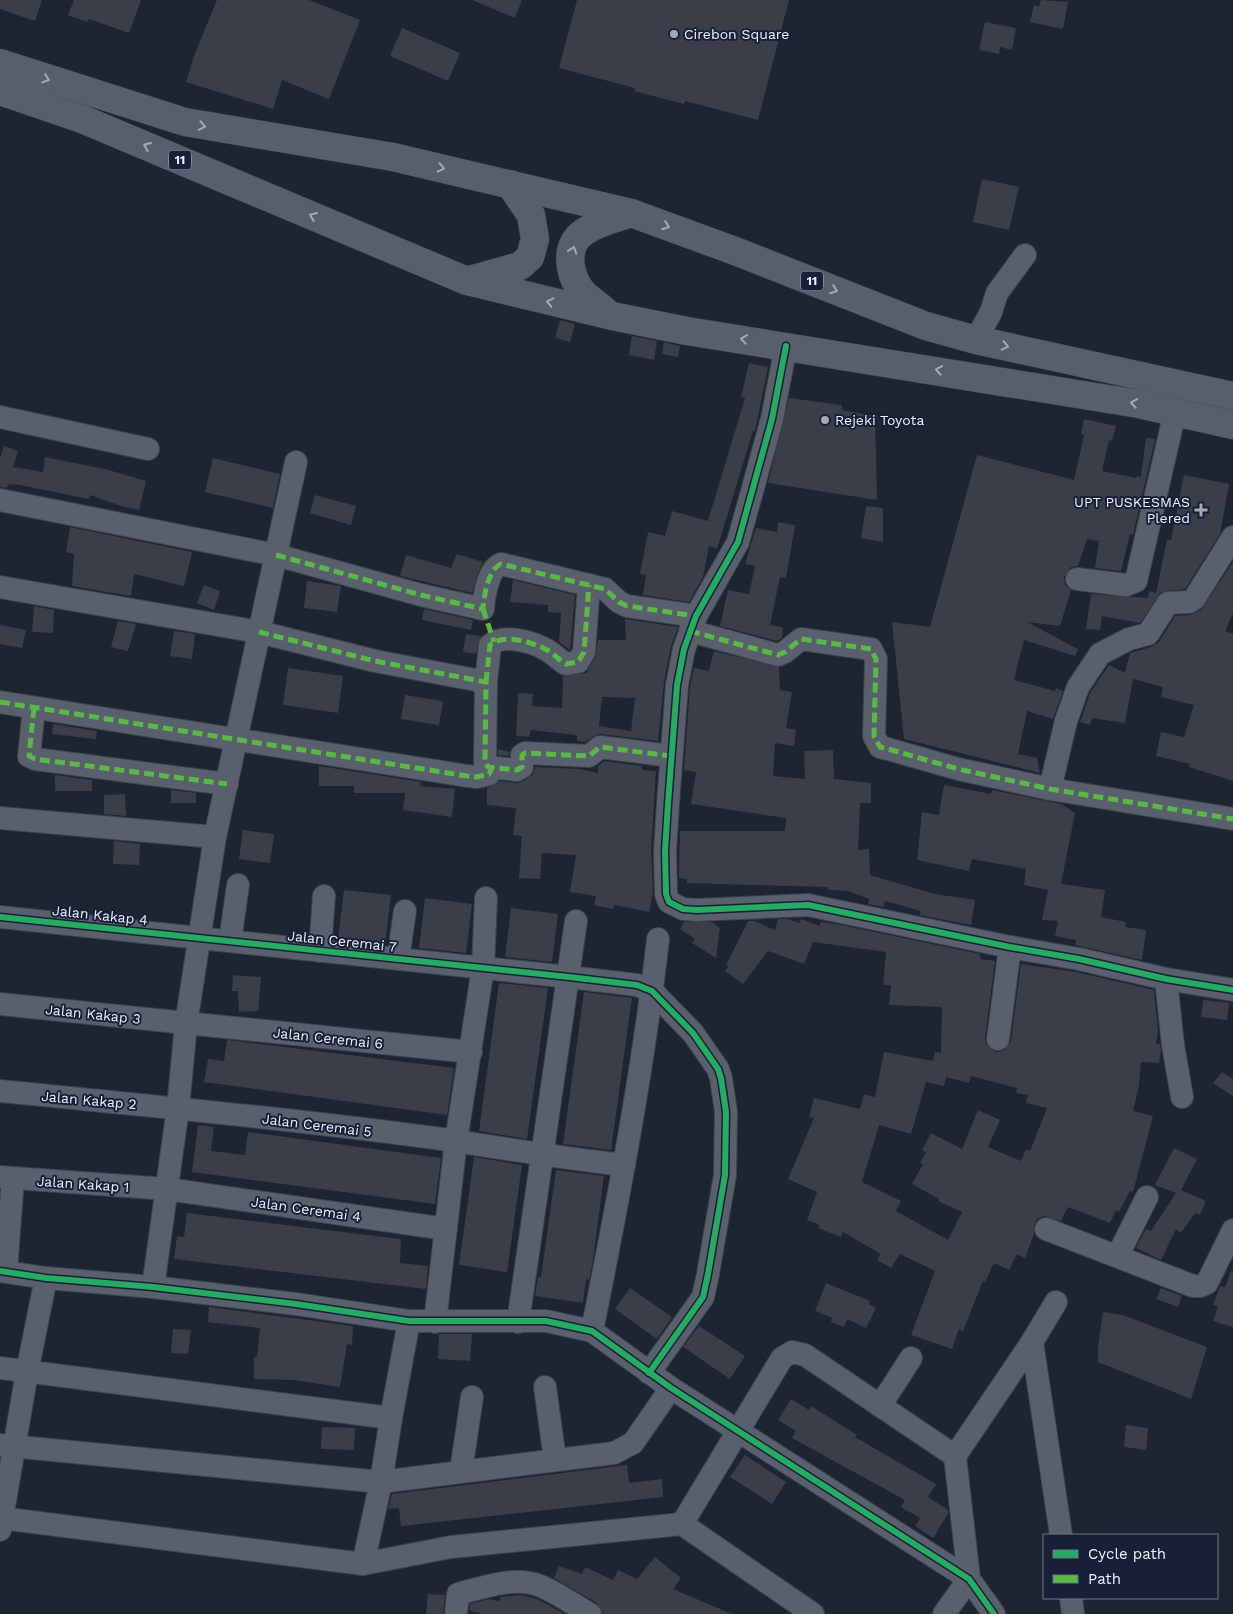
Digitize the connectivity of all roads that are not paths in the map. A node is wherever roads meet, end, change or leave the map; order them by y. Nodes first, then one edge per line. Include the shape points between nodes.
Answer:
1 (0, 63) edge
2 (0, 91) edge
3 (510, 184) junction
4 (631, 213) junction
5 (1025, 255) dead end
6 (467, 281) junction
7 (612, 316) junction
8 (976, 340) junction
9 (786, 346) junction
10 (1233, 396) edge
11 (1175, 412) junction
12 (0, 417) edge
13 (1233, 424) edge
14 (148, 449) dead end
15 (296, 462) dead end
16 (0, 500) edge
17 (1233, 537) edge
18 (276, 555) junction
19 (1077, 579) dead end
20 (589, 584) junction
21 (0, 587) edge
22 (483, 609) junction
23 (693, 624) junction
24 (259, 632) junction
25 (494, 642) junction
26 (486, 682) junction
27 (0, 702) edge
28 (34, 708) junction
29 (238, 740) junction
30 (671, 756) junction
31 (492, 768) junction
32 (227, 784) junction
33 (1050, 789) junction
34 (0, 818) edge
35 (1233, 819) edge
36 (215, 837) junction
37 (238, 885) dead end
38 (324, 896) dead end
39 (486, 898) dead end
40 (405, 910) dead end
41 (0, 917) edge
42 (576, 921) dead end
43 (198, 938) junction
44 (658, 939) dead end
45 (230, 941) junction
46 (1010, 947) junction
47 (320, 951) junction
48 (398, 959) junction
49 (483, 968) junction
50 (569, 977) junction
51 (1166, 979) junction
52 (1233, 990) edge
53 (652, 991) junction
54 (0, 1004) edge
55 (186, 1024) junction
56 (998, 1039) dead end
57 (470, 1052) junction
58 (0, 1091) edge
59 (1182, 1097) dead end
60 (178, 1108) junction
61 (456, 1142) junction
62 (542, 1156) junction
63 (624, 1165) junction
64 (6, 1177) edge
65 (166, 1189) junction
66 (1147, 1197) dead end
67 (446, 1229) junction
68 (1046, 1229) dead end
69 (1233, 1230) edge
70 (1118, 1255) junction
71 (3, 1272) edge
72 (46, 1278) junction
73 (153, 1287) junction
74 (1056, 1302) dead end
75 (409, 1321) junction
76 (435, 1322) junction
77 (518, 1322) junction
78 (592, 1331) junction
79 (1032, 1342) junction
80 (911, 1358) dead end
81 (0, 1368) edge
82 (27, 1372) junction
83 (649, 1373) junction
84 (544, 1387) dead end
85 (671, 1388) junction
86 (472, 1397) dead end
87 (880, 1406) junction
88 (391, 1418) junction
89 (738, 1429) junction
90 (7, 1446) edge
91 (955, 1456) junction
92 (555, 1460) junction
93 (461, 1471) junction
94 (381, 1482) junction
95 (1, 1522) edge
96 (682, 1524) junction
97 (1061, 1534) edge
98 (363, 1564) junction
99 (969, 1579) junction
100 (1071, 1599) edge
101 (456, 1614) edge
102 (590, 1614) edge
103 (813, 1614) edge
104 (944, 1614) edge
105 (994, 1614) edge
106 (1073, 1614) edge

1 -> 3 highway, 11 via 184,122 394,157
6 -> 2 highway, 11 via 82,119
3 - 4 highway, 11
3 - 6 highway via 532,222 535,239 530,257 520,266
7 -> 4 highway via 583,293 573,275 570,259 578,237 595,226
4 -> 8 highway, 11 via 926,326
5 - 8 street via 997,293
7 -> 6 highway, 11
9 -> 7 highway, 11
8 -> 10 highway, 11
11 -> 9 highway, 11
9 - 23 street via 772,419 741,533
11 - 13 highway, 11
11 - 19 street via 1136,581 1126,584
12 - 14 street
15 - 18 street
16 - 18 street
17 - 33 street via 1194,598 1189,602 1168,603 1148,634 1129,639 1100,654 1078,687 1066,721
18 - 22 street
18 - 24 street
20 - 22 street via 501,564 492,575
20 - 23 street via 604,589 627,606
20 - 25 street via 584,652 578,662 566,664 547,650 524,642 504,638
21 - 24 street
22 - 25 street
23 - 30 street via 677,685
23 - 33 street via 778,655 801,639 871,649 876,659 874,736 880,747 958,770
24 - 26 street via 376,661
24 - 29 street
25 - 26 street via 490,646
26 - 31 street via 486,766
27 - 28 street
28 - 29 street
28 - 32 street via 30,756 35,759
29 - 31 street via 477,777 489,774
29 - 32 street
30 - 31 street via 600,747 589,756 528,752 522,755 520,769
30 - 46 street via 665,851 666,894 676,907 697,910 808,905
32 - 36 street
33 - 35 street
34 - 36 street
36 - 43 street
37 - 45 street
38 - 47 street
39 - 49 street
40 - 48 street
41 - 43 street, Jalan Kakap 4
42 - 50 street
43 - 45 street, Jalan Ceremai 7
43 - 55 street
44 - 53 street
45 - 47 street, Jalan Ceremai 7
46 - 51 street
46 - 56 street
47 - 48 street, Jalan Ceremai 7
48 - 49 street, Jalan Ceremai 7
49 - 50 street, Jalan Ceremai 7
49 - 57 street
50 - 53 street, Jalan Ceremai 7
50 - 62 street
51 - 52 street
51 - 59 street
53 - 63 street
53 - 83 street via 693,1033 718,1069 726,1112 725,1175 703,1297
54 - 55 street, Jalan Kakap 3
55 - 57 street, Jalan Ceremai 6
55 - 60 street
57 - 61 street
58 - 60 street, Jalan Kakap 2
60 - 61 street, Jalan Ceremai 5
60 - 65 street
61 - 62 street, Jalan Ceremai 5
61 - 67 street
62 - 63 street, Jalan Ceremai 5
62 - 77 street
63 - 78 street
64 - 65 street, Jalan Kakap 1
64 - 71 street
65 - 67 street, Jalan Ceremai 4
65 - 73 street
66 - 70 street
67 - 76 street
68 - 70 street
69 - 70 street via 1211,1276 1201,1286 1183,1283
71 - 72 street
72 - 73 street
72 - 82 street
73 - 75 street
74 - 79 street
75 - 76 street
75 - 88 street
76 - 77 street
77 - 78 street via 562,1323
78 - 83 street
79 - 91 street
79 - 97 street
80 - 87 street
81 - 82 street
82 - 88 street
82 - 90 street
83 - 85 street
84 - 92 street
85 - 89 street
85 - 92 street via 634,1442 614,1452
86 - 93 street
87 - 89 street via 805,1355 792,1352 782,1358
87 - 91 street
88 - 94 street
89 - 96 street
89 - 99 street
90 - 94 street
90 - 95 street
91 - 99 street
92 - 93 street
93 - 94 street
94 - 98 street
95 - 98 street
96 - 98 street via 451,1547
96 - 103 street
99 - 104 street
99 - 105 street
100 - 106 street
101 - 102 street via 458,1594 493,1585 525,1582 547,1590

